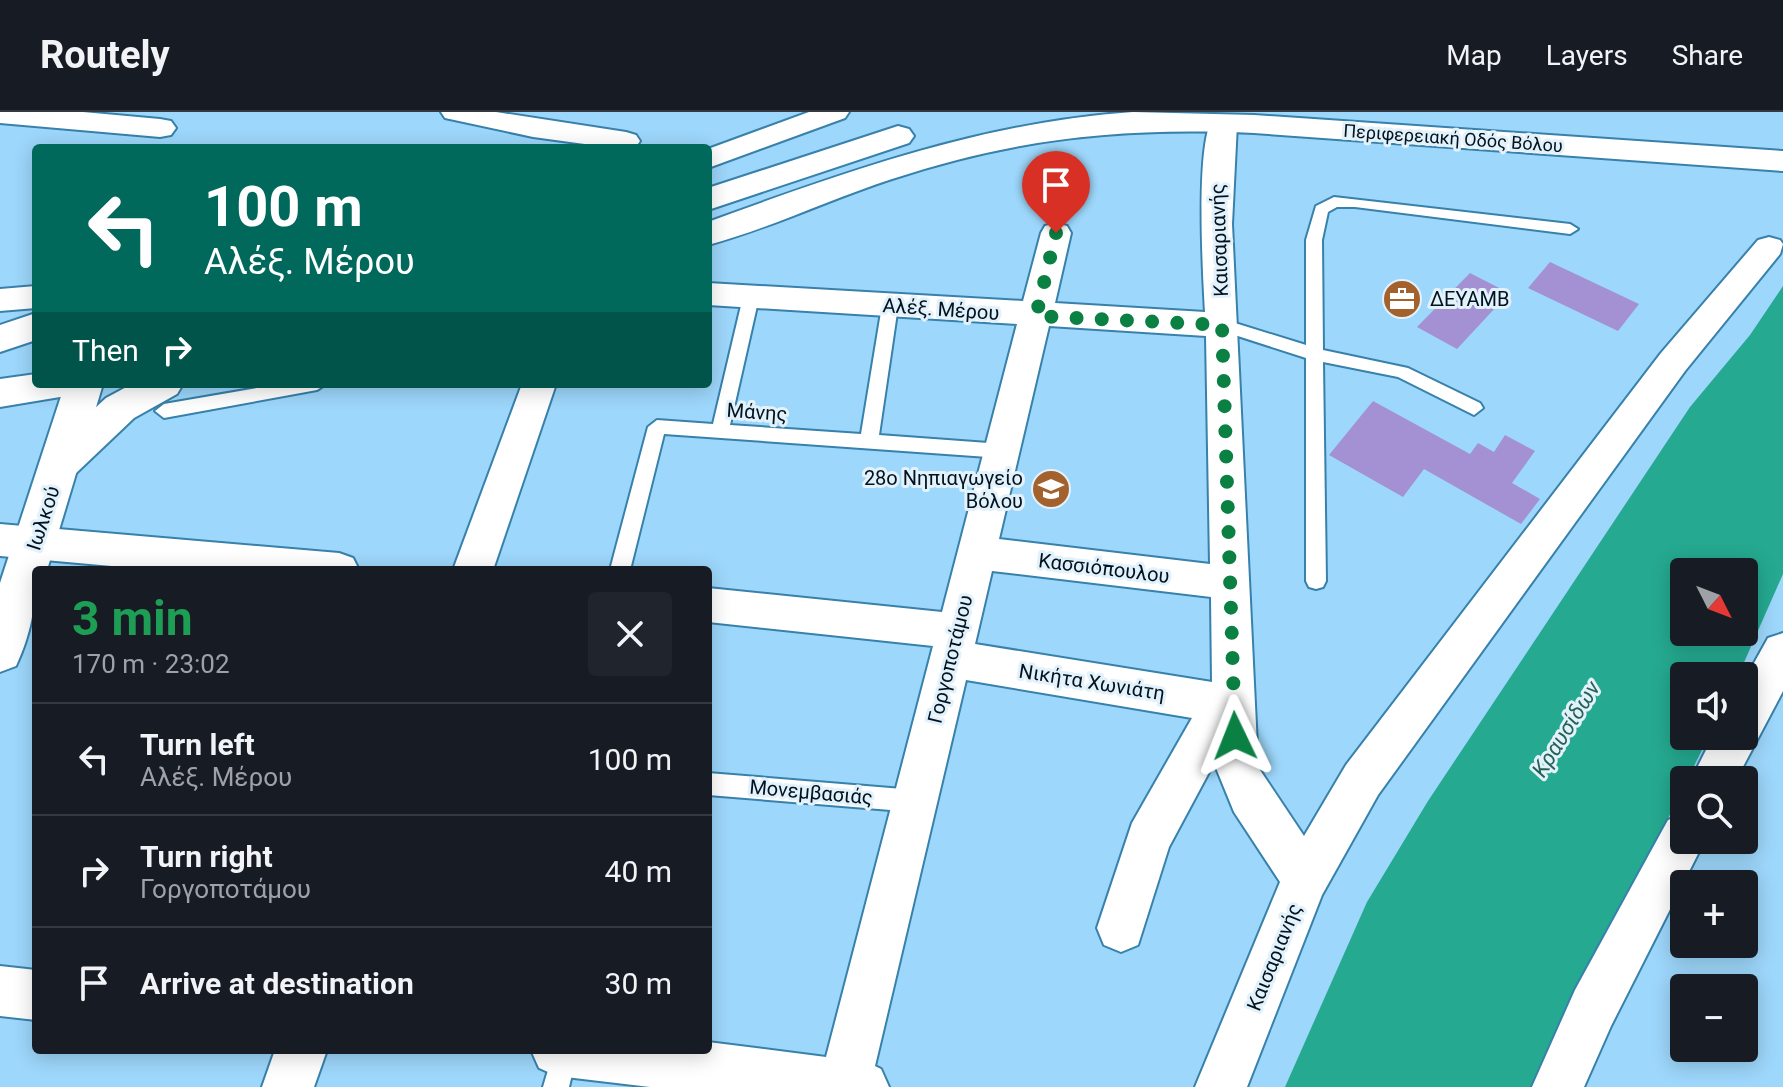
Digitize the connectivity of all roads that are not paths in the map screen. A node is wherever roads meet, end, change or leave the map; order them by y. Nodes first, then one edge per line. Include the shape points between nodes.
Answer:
1 (455, 112) edge
2 (835, 112) edge
3 (1001, 112) edge
4 (1473, 112) edge
5 (0, 114) edge
6 (503, 117) edge
7 (1628, 121) dead end
8 (1223, 124) junction
9 (160, 129) edge
10 (629, 137) edge
11 (712, 158) edge
12 (1783, 161) edge
13 (712, 198) edge
14 (1570, 229) dead end
15 (712, 233) edge
16 (1056, 233) dead end
17 (1769, 247) dead end
18 (712, 294) edge
19 (32, 297) edge
20 (751, 297) junction
21 (0, 300) edge
22 (890, 306) junction
23 (1036, 316) junction
24 (1222, 325) junction
25 (32, 327) edge
26 (0, 339) edge
27 (32, 347) edge
28 (0, 351) edge
29 (1314, 354) junction
30 (36, 388) edge
31 (83, 388) edge
32 (270, 388) edge
33 (538, 388) edge
34 (0, 393) edge
35 (164, 397) edge
36 (1474, 408) dead end
37 (720, 431) junction
38 (869, 442) junction
39 (1002, 451) junction
40 (60, 464) junction
41 (18, 542) edge
42 (977, 553) junction
43 (293, 566) edge
44 (474, 566) edge
45 (621, 566) edge
46 (1316, 581) dead end
47 (1230, 583) junction
48 (712, 606) edge
49 (954, 645) junction
50 (0, 652) edge
51 (1783, 652) edge
52 (1758, 697) edge
53 (1234, 705) junction
54 (712, 784) edge
55 (915, 801) junction
56 (1674, 854) edge
57 (1304, 881) junction
58 (1121, 928) dead end
59 (0, 991) edge
60 (32, 995) edge
61 (300, 1054) edge
62 (565, 1054) edge
63 (591, 1054) edge
64 (854, 1086) edge
65 (288, 1087) edge
66 (556, 1087) edge
67 (1221, 1087) edge
68 (1558, 1087) edge

1 - 6 street
2 - 11 street
3 - 13 main road via 876,141
4 - 7 main road, Περιφερειακή Οδός Βόλου
5 - 9 main road
6 - 10 street
8 - 12 main road, Περιφερειακή Οδός Βόλου
8 - 15 main road, Περιφερειακή Οδός Βόλου via 1085,126 957,149
8 - 24 street, Καισαριανής via 1216,211
14 - 29 lane via 1355,202 1326,205 1315,226
16 - 23 street, Γοργοποτάμου
17 - 57 street via 1673,362 1362,780
18 - 20 street, Αλέξ. Μέρου
19 - 21 street
20 - 22 street, Αλέξ. Μέρου
20 - 37 lane
22 - 23 street, Αλέξ. Μέρου
22 - 38 lane
23 - 24 street, Αλέξ. Μέρου
23 - 39 street, Γοργοποτάμου
24 - 29 lane
24 - 47 street, Καισαριανής
25 - 26 main road
27 - 28 main road
29 - 36 lane via 1402,372
29 - 46 lane
30 - 34 main road
31 - 40 main road, Ιωλκού
32 - 35 lane
33 - 44 street
35 - 40 main road via 120,408
37 - 38 lane, Μάνης
37 - 45 lane, Μάνης via 657,427
38 - 39 lane, Μάνης
39 - 42 street, Γοργοποτάμου
40 - 41 main road, Ιωλκού
41 - 43 street
41 - 50 main road, Ιωλκού
42 - 47 street, Κασσιόπουλου
42 - 49 street, Γοργοποτάμου
47 - 53 street, Καισαριανής
48 - 49 street
49 - 53 street, Νικήτα Χωνιάτη
49 - 55 street, Γοργοποτάμου
51 - 52 street
53 - 57 street, Καισαριανής via 1236,767 1242,786 1294,858
53 - 58 street via 1208,731 1148,839
54 - 55 lane, Μονεμβασιάς
55 - 64 street, Γοργοποτάμου
56 - 68 street via 1593,1008
57 - 67 street, Καισαριανής
59 - 60 street
61 - 65 street
62 - 66 lane
63 - 64 street

